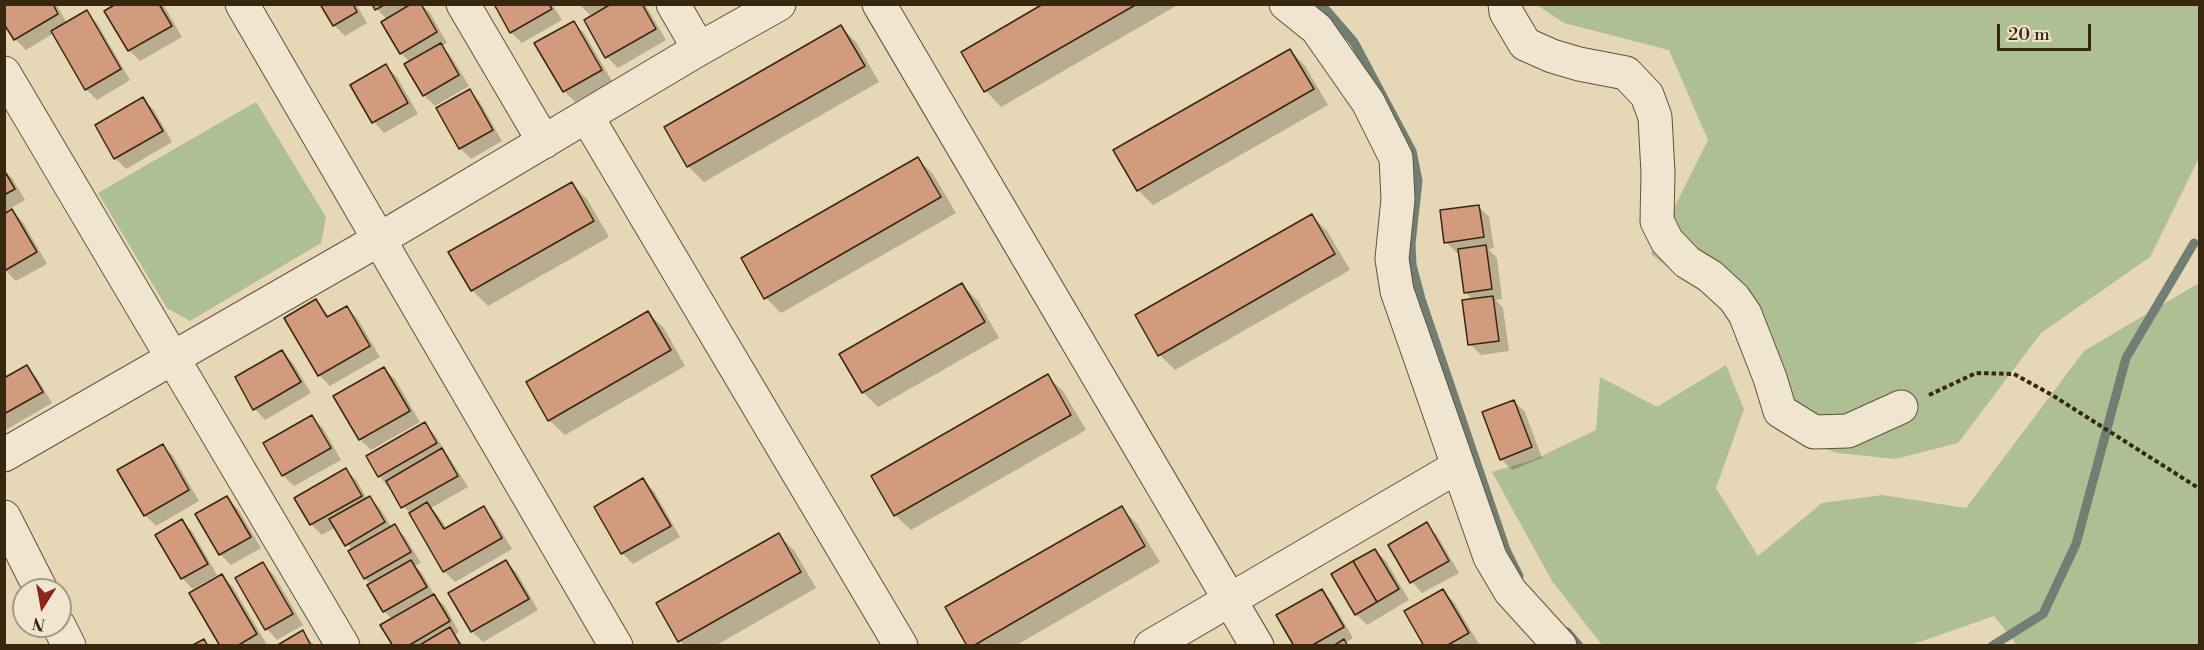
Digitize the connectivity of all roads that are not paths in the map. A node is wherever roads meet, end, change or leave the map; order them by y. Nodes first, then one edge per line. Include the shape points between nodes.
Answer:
1 (242, 4) edge
2 (463, 4) edge
3 (673, 4) edge
4 (779, 4) edge
5 (879, 4) edge
6 (1286, 4) edge
7 (1505, 4) edge
8 (699, 49) junction
9 (4, 73) edge
10 (587, 117) junction
11 (544, 142) junction
12 (380, 239) junction
13 (174, 356) junction
14 (1901, 407) road end
15 (4, 455) edge
16 (1457, 467) junction
17 (4, 517) edge
18 (35, 578) edge
19 (1230, 599) junction
20 (343, 645) edge
21 (616, 645) edge
22 (901, 645) edge
23 (1151, 645) edge
24 (1257, 645) edge
25 (1560, 645) edge

1 - 12 street
2 - 11 street
3 - 8 street
4 - 8 street
5 - 19 street
6 - 16 street via 1317,28 1368,102 1396,158 1398,199 1392,259 1397,291
7 - 14 street via 1526,44 1579,64 1626,73 1647,95 1654,117 1657,221 1667,241 1687,262 1734,298 1745,314 1780,411 1814,432 1848,431
8 - 10 street
9 - 13 street
10 - 11 street
10 - 22 street
11 - 12 street
12 - 13 street
12 - 21 street
13 - 15 street
13 - 20 street
16 - 19 street
16 - 25 street via 1490,557 1510,591
17 - 18 street
19 - 23 street
19 - 24 street

